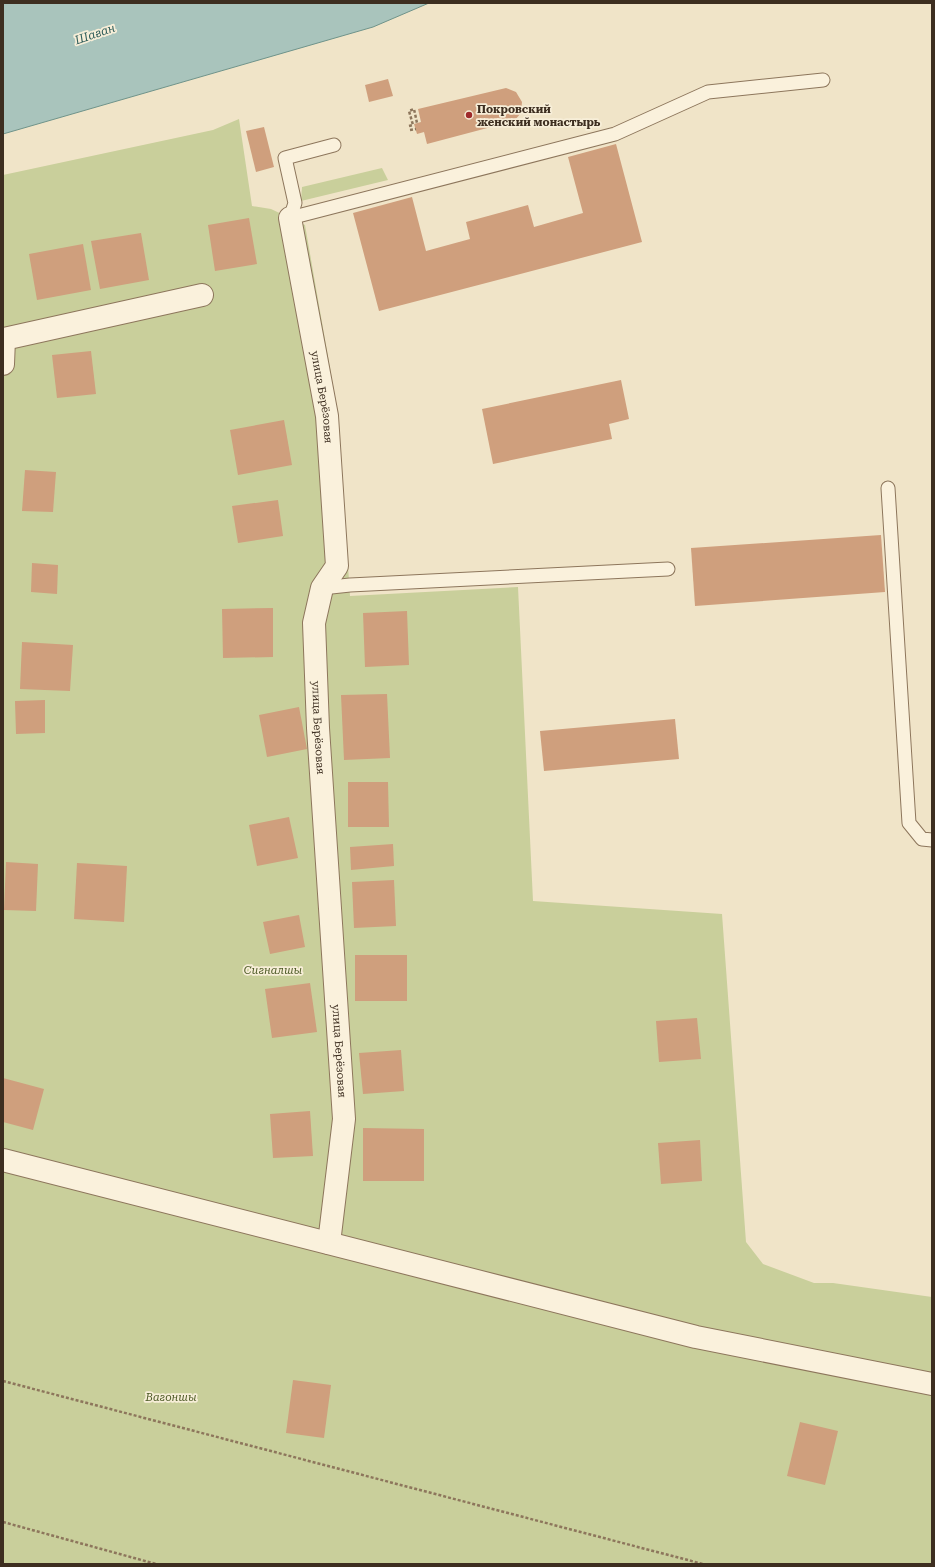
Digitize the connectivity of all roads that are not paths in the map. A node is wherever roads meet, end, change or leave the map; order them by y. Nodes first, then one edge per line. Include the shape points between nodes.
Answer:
1 (823, 80) dead end
2 (334, 145) dead end
3 (290, 218) junction
4 (202, 295) dead end
5 (3, 364) edge
6 (888, 488) dead end
7 (668, 569) dead end
8 (322, 588) junction
9 (932, 840) edge
10 (3, 1160) edge
11 (329, 1243) junction
12 (932, 1384) edge

1 - 3 lane via 708,92 615,134
2 - 3 lane via 285,158 295,203
3 - 8 street, улица Берёзовая via 327,416 336,566
4 - 5 street via 4,339
6 - 9 lane via 909,823 922,839
7 - 8 lane
8 - 11 street, улица Берёзовая via 314,623 318,728 344,1119
10 - 11 street
11 - 12 street via 696,1337

